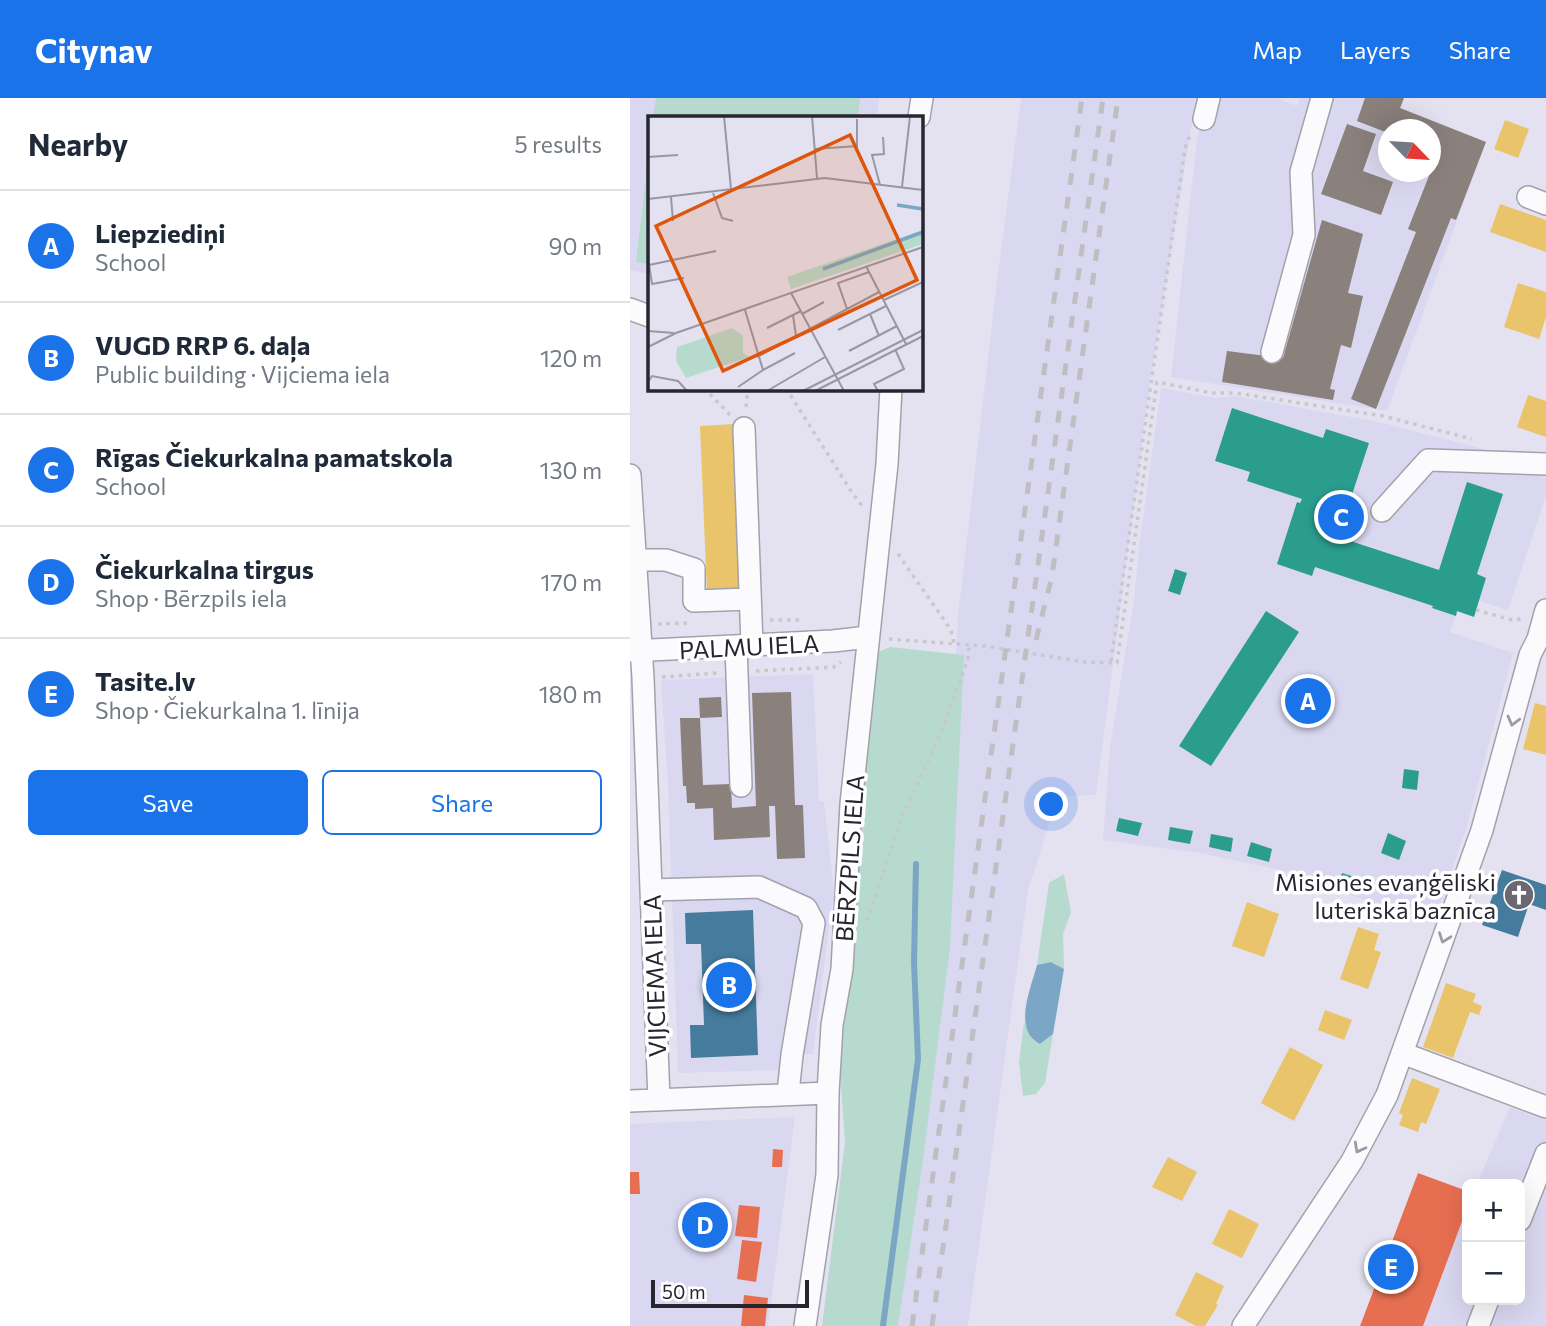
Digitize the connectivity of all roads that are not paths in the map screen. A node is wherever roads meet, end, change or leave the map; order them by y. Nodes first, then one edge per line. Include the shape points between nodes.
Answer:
1 (922, 98) edge
2 (1322, 98) edge
3 (919, 116) edge
4 (630, 309) edge
5 (648, 316) edge
6 (1272, 352) dead end
7 (891, 390) edge
8 (744, 428) road end
9 (1546, 464) edge
10 (630, 475) edge
11 (1382, 511) dead end
12 (634, 560) junction
13 (750, 599) junction
14 (1546, 610) edge
15 (869, 638) junction
16 (744, 646) junction
17 (635, 651) edge
18 (741, 786) dead end
19 (651, 890) junction
20 (1402, 1053) junction
21 (788, 1093) junction
22 (828, 1093) junction
23 (659, 1100) junction
24 (630, 1101) edge
25 (1546, 1107) edge
26 (1546, 1154) edge
27 (1525, 1207) edge
28 (1487, 1305) edge
29 (806, 1326) edge
30 (1243, 1326) edge
31 (1478, 1326) edge

1 - 3 street
2 - 6 street via 1301,172 1304,235
4 - 5 street
7 - 15 street, BĒRZPILS IELA
8 - 13 street
9 - 11 street via 1428,460
10 - 12 street, VIJCIEMA IELA
12 - 13 street via 665,551 694,569 694,600
12 - 17 street, VIJCIEMA IELA
13 - 16 street
14 -> 20 street via 1482,830
15 - 16 street, PALMU IELA
15 - 22 street, BĒRZPILS IELA
16 - 17 street, PALMU IELA
16 - 18 street
17 - 19 street, VIJCIEMA IELA
19 - 21 street via 760,887 806,908 814,923
19 - 23 street, VIJCIEMA IELA
20 - 25 street
20 -> 30 street via 1387,1095 1352,1161
21 - 22 street
21 - 23 street
22 - 29 street, BĒRZPILS IELA via 827,1175
23 - 24 street
26 - 27 street
28 - 31 street

